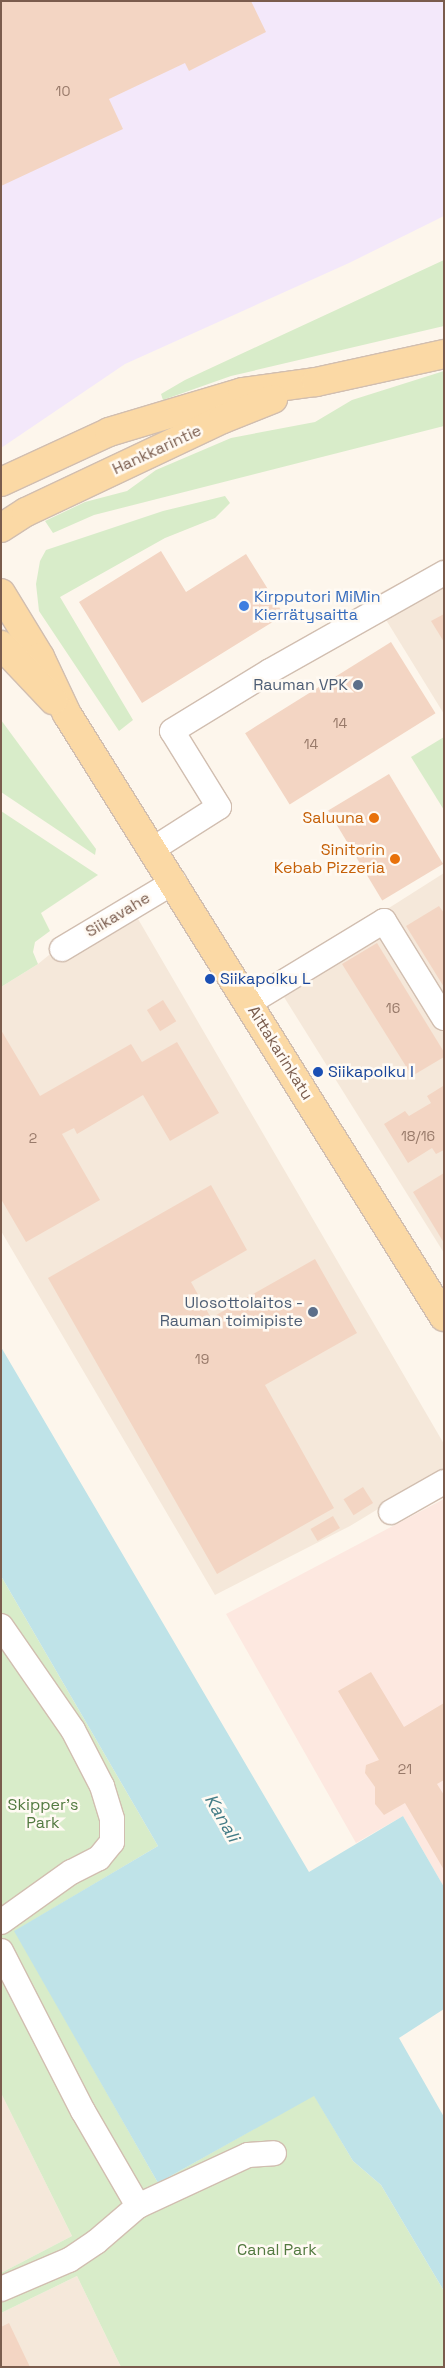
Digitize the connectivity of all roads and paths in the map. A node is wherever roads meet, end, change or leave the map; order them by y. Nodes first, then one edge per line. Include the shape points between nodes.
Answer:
1 (444, 354) edge
2 (316, 382) junction
3 (1, 482) edge
4 (1, 528) edge
5 (444, 573) edge
6 (1, 593) edge
7 (1, 645) edge
8 (67, 714) junction
9 (153, 849) junction
10 (174, 882) junction
11 (62, 949) dead end
12 (249, 1003) junction
13 (444, 1018) edge
14 (444, 1317) edge
15 (444, 1482) edge
16 (391, 1512) dead end
17 (1, 1626) edge
18 (1, 1922) edge
19 (1, 1951) edge
20 (274, 2153) dead end
21 (138, 2206) junction
22 (1, 2289) edge

1 - 2 main road, Hankkarintie
2 - 3 main road, Hankkarintie via 242,392 108,432
2 - 4 main road, Hankkarintie via 223,419 26,512
5 - 9 street via 270,671 172,731 219,807
6 - 8 main road, Aittakarinkatu via 40,657
7 - 8 main road, Aittakarinkatu
8 - 9 main road, Aittakarinkatu
9 - 10 main road, Aittakarinkatu
10 - 11 street, Siikavahe
10 - 12 main road, Aittakarinkatu
12 - 13 street via 384,921
12 - 14 main road, Aittakarinkatu
15 - 16 street
17 - 18 street via 73,1730 102,1786 112,1819 112,1842 99,1858 72,1872
19 - 21 street via 83,2111
20 - 21 street via 248,2155
21 - 22 street via 69,2260

